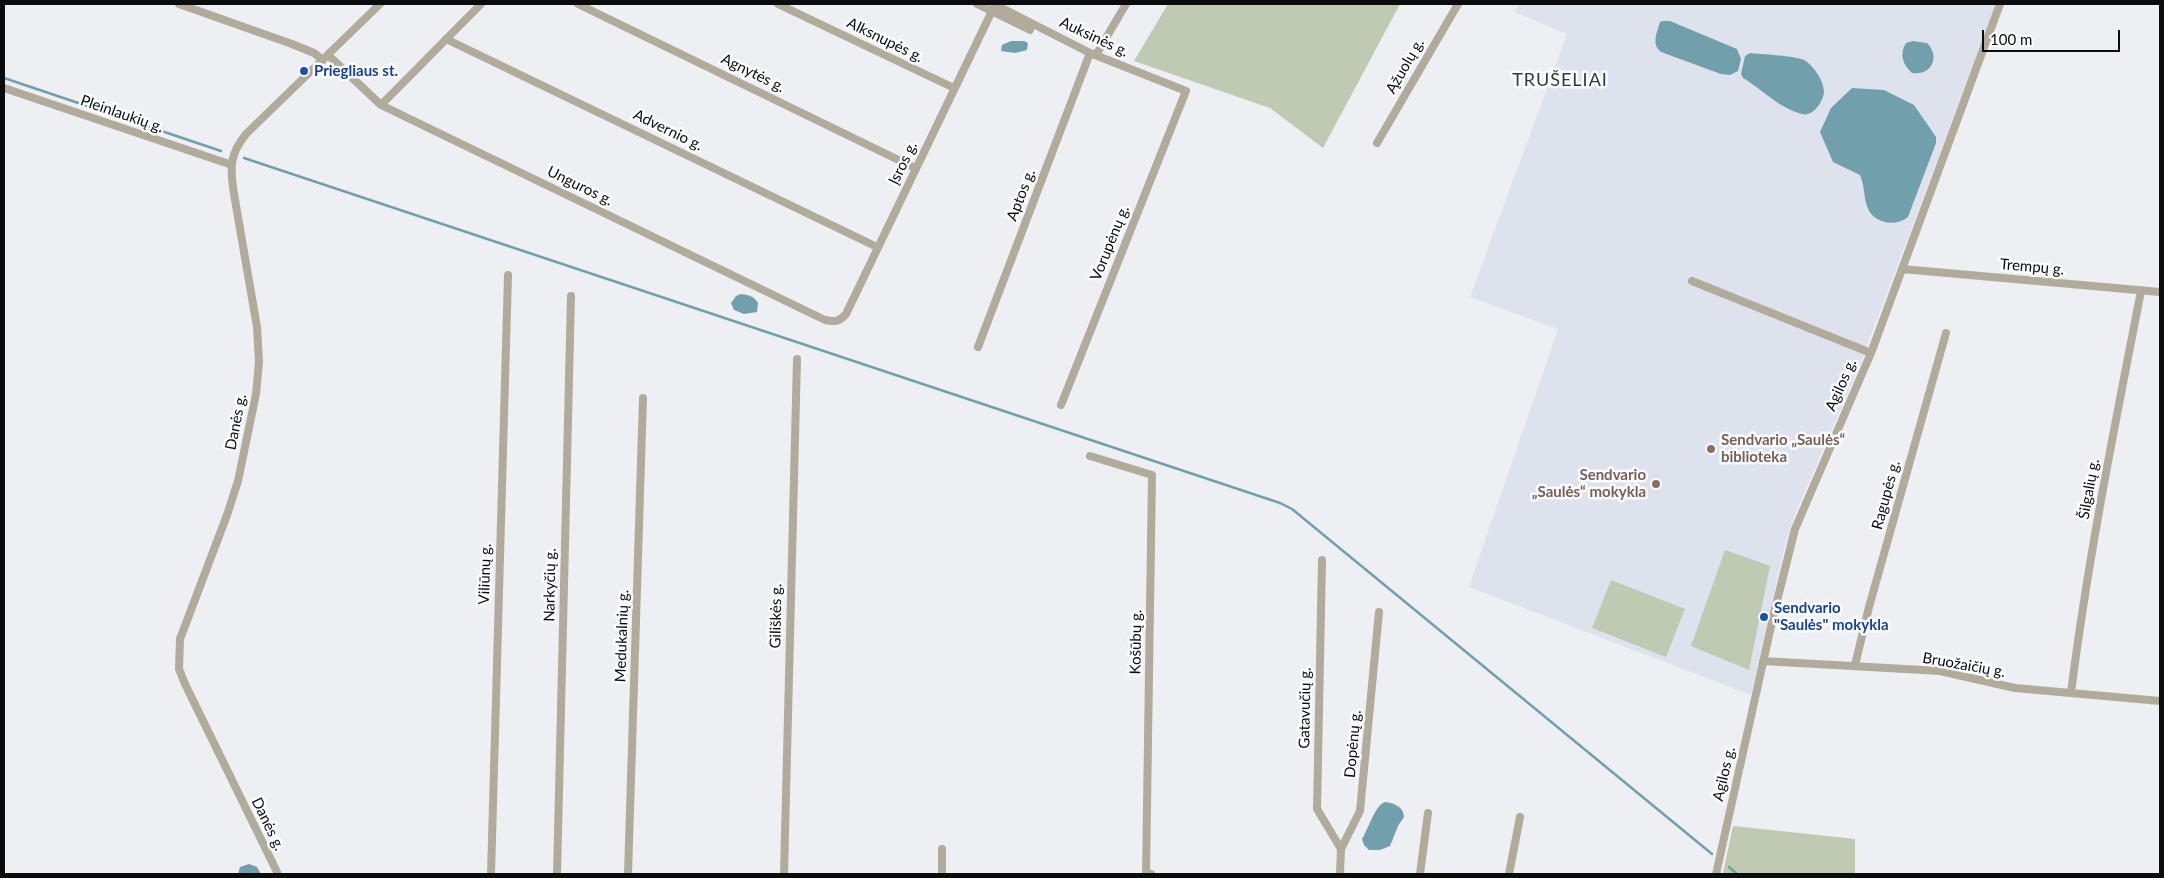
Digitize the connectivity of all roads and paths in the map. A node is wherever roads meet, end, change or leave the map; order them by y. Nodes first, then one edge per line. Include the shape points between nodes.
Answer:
1 (179, 4) edge
2 (380, 4) edge
3 (481, 4) edge
4 (578, 4) edge
5 (778, 4) edge
6 (977, 4) edge
7 (1126, 4) edge
8 (1458, 4) edge
9 (2000, 4) edge
10 (993, 8) edge
11 (1030, 30) dead end
12 (446, 38) junction
13 (1093, 54) junction
14 (325, 58) junction
15 (4, 88) edge
16 (954, 88) junction
17 (1186, 91) joint
18 (381, 106) junction
19 (1377, 143) dead end
20 (232, 165) junction
21 (916, 168) junction
22 (877, 247) junction
23 (1902, 269) junction
24 (508, 275) dead end
25 (1692, 281) dead end
26 (2141, 291) junction
27 (2160, 292) edge
28 (571, 296) dead end
29 (834, 322) joint
30 (1946, 333) dead end
31 (978, 347) dead end
32 (1871, 353) junction
33 (797, 359) dead end
34 (643, 398) dead end
35 (1061, 405) dead end
36 (1090, 456) dead end
37 (1322, 560) dead end
38 (1379, 612) dead end
39 (1763, 661) junction
40 (1855, 665) junction
41 (2071, 693) junction
42 (2160, 701) edge
43 (1428, 813) dead end
44 (1520, 817) dead end
45 (942, 849) dead end
46 (1341, 849) junction
47 (278, 874) edge
48 (491, 874) edge
49 (557, 874) edge
50 (628, 874) edge
51 (784, 874) edge
52 (942, 874) edge
53 (1149, 874) edge
54 (1340, 874) edge
55 (1420, 874) edge
56 (1510, 874) edge
57 (1716, 874) edge

1 - 14 street, Unguros g.
2 - 14 street, Danės g.
3 - 12 street
4 - 21 street, Agnytės g.
5 - 16 street, Alksnupės g.
6 - 10 street
7 - 13 street, Aptos g.
8 - 19 street, Ąžuolų g.
9 - 23 street, Agilos g.
10 - 11 street
10 - 13 street, Auksinės g.
10 - 16 street, Įsros g.
12 - 18 street
12 - 22 street, Advernio g.
13 - 17 street, Auksinės g.
13 - 31 street, Aptos g.
14 - 18 street, Unguros g.
14 - 20 street, Danės g. via 246,134 237,146
15 - 20 street, Pleinlaukių g.
16 - 21 street, Įsros g.
17 - 35 street, Vorupėnų g.
18 - 29 street, Unguros g.
20 - 47 street, Danės g. via 257,327 256,394 238,481 185,622 178,653 179,669
21 - 22 street, Įsros g.
22 - 29 street, Įsros g. via 846,314
23 - 26 street, Trempų g.
23 - 32 street, Agilos g.
24 - 48 street, Viliūnų g.
25 - 32 street
26 - 27 street, Trempų g.
26 - 41 street, Šilgalių g. via 2098,516
28 - 49 street, Narkyčių g.
30 - 40 street, Ragupės g.
32 - 39 street, Agilos g. via 1795,529
33 - 51 street, Giliškės g.
34 - 50 street, Medukalnių g.
36 - 53 street, Košūbų g. via 1152,476
37 - 46 street, Gatavučių g. via 1317,810
38 - 46 street, Dopėnų g. via 1360,811
39 - 40 street, Bruožaičių g.
39 - 57 street, Agilos g.
40 - 41 street, Bruožaičių g. via 1940,671 1998,685
41 - 42 street, Bruožaičių g.
43 - 55 street
44 - 56 street
45 - 52 street
46 - 54 street, Dopėnų g.

